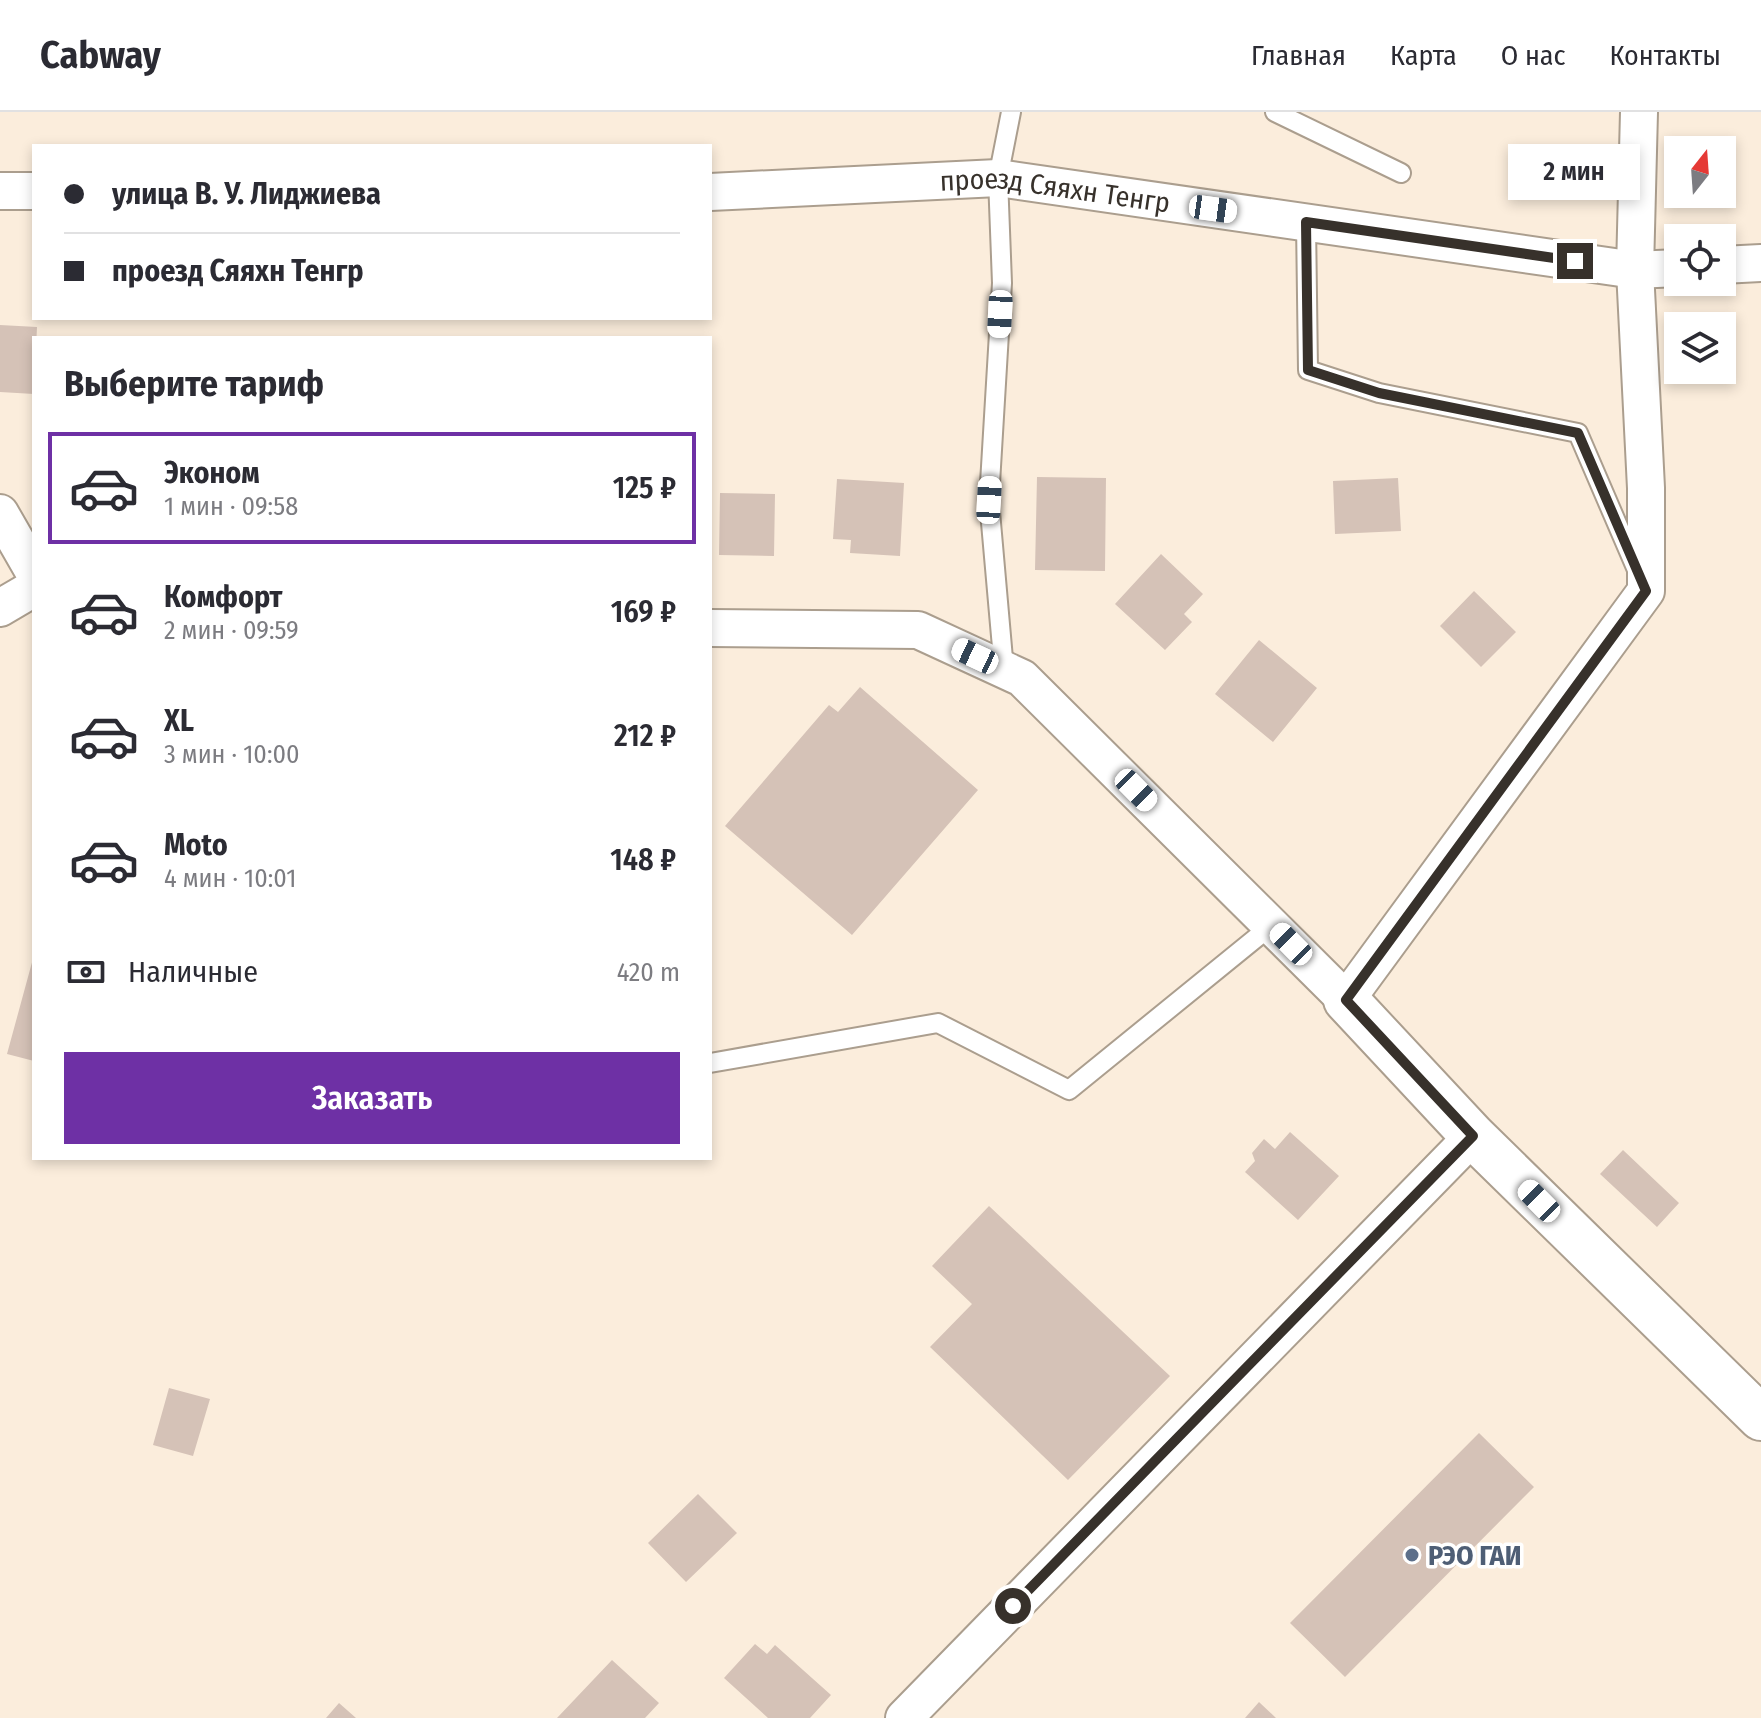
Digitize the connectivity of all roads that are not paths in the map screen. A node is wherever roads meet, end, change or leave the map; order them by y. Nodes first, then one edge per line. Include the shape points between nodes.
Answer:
1 (1011, 112) edge
2 (1275, 112) edge
3 (1639, 112) edge
4 (1401, 173) dead end
5 (998, 178) junction
6 (0, 191) edge
7 (32, 191) edge
8 (712, 192) edge
9 (1306, 222) junction
10 (1761, 263) edge
11 (1736, 264) edge
12 (1664, 269) edge
13 (1635, 270) junction
14 (0, 513) edge
15 (32, 569) edge
16 (32, 589) edge
17 (1646, 591) junction
18 (0, 608) edge
19 (712, 628) edge
20 (1004, 670) junction
21 (1272, 925) junction
22 (1346, 1000) junction
23 (712, 1063) edge
24 (1473, 1136) junction
25 (1761, 1418) edge
26 (904, 1718) edge

1 - 5 lane
2 - 4 lane
3 - 13 street
5 - 8 street, проезд Сяяхн Тенгр
5 - 9 street, проезд Сяяхн Тенгр
5 - 20 lane via 1002,283 989,500
6 - 7 street
9 - 13 street, проезд Сяяхн Тенгр
9 - 17 lane via 1308,370 1379,393 1578,433
10 - 11 street
12 - 13 street, проезд Сяяхн Тенгр
13 - 17 street
14 - 15 street
16 - 18 street
17 - 22 street
19 - 20 street via 918,630
20 - 21 street via 1022,678
21 - 22 street
21 - 23 lane via 1069,1090 938,1023
22 - 24 street
24 - 25 street
24 - 26 street

